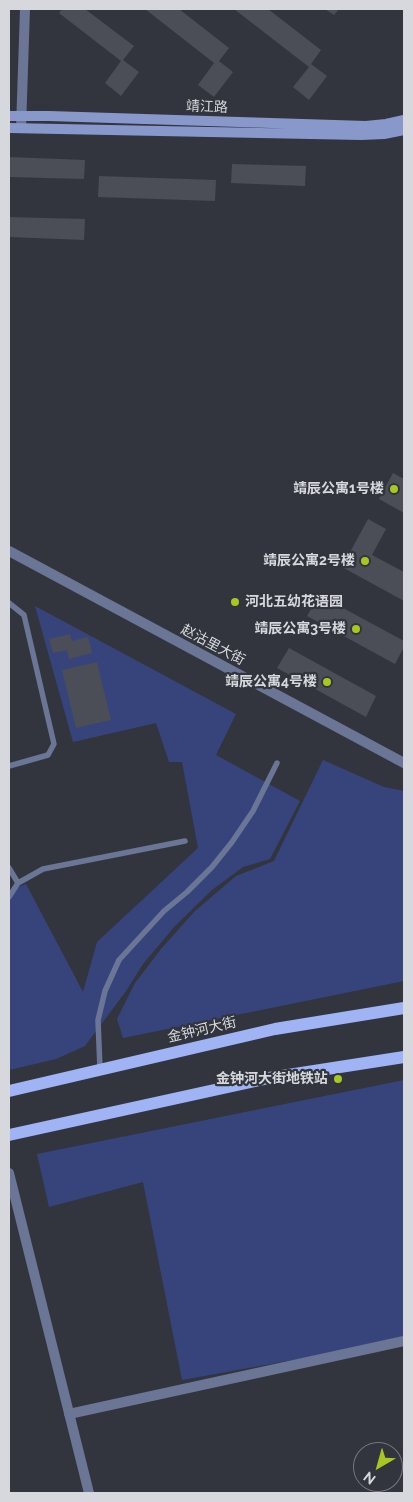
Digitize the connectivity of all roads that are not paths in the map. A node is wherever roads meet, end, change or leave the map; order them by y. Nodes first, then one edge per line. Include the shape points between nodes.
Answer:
1 (26, 9) edge
2 (9, 116) edge
3 (21, 117) junction
4 (404, 120) edge
5 (9, 128) edge
6 (21, 128) junction
7 (404, 130) edge
8 (9, 551) edge
9 (9, 602) edge
10 (277, 763) dead end
11 (404, 763) edge
12 (9, 766) edge
13 (185, 841) dead end
14 (9, 868) edge
15 (18, 882) junction
16 (9, 897) edge
17 (404, 1008) edge
18 (404, 1057) edge
19 (100, 1069) junction
20 (9, 1090) edge
21 (9, 1135) edge
22 (9, 1173) edge
23 (404, 1341) edge
24 (69, 1414) junction
25 (89, 1493) edge

1 - 3 street
2 - 3 main road, 靖江路
3 - 4 main road, 靖江路 via 366,126
3 - 6 street
5 - 6 main road, 靖江路
6 - 7 main road, 靖江路 via 361,135
8 - 11 street, 赵沽里大街
9 - 12 lane via 24,615 54,744 48,755
10 - 19 lane via 253,811 232,842 119,960 105,991 98,1020
13 - 15 lane via 43,869
14 - 15 lane
15 - 16 lane
17 - 19 main road, 金钟河大街 via 275,1029
18 - 21 main road via 269,1078
19 - 20 main road, 金钟河大街
22 - 24 street
23 - 24 street
24 - 25 street

